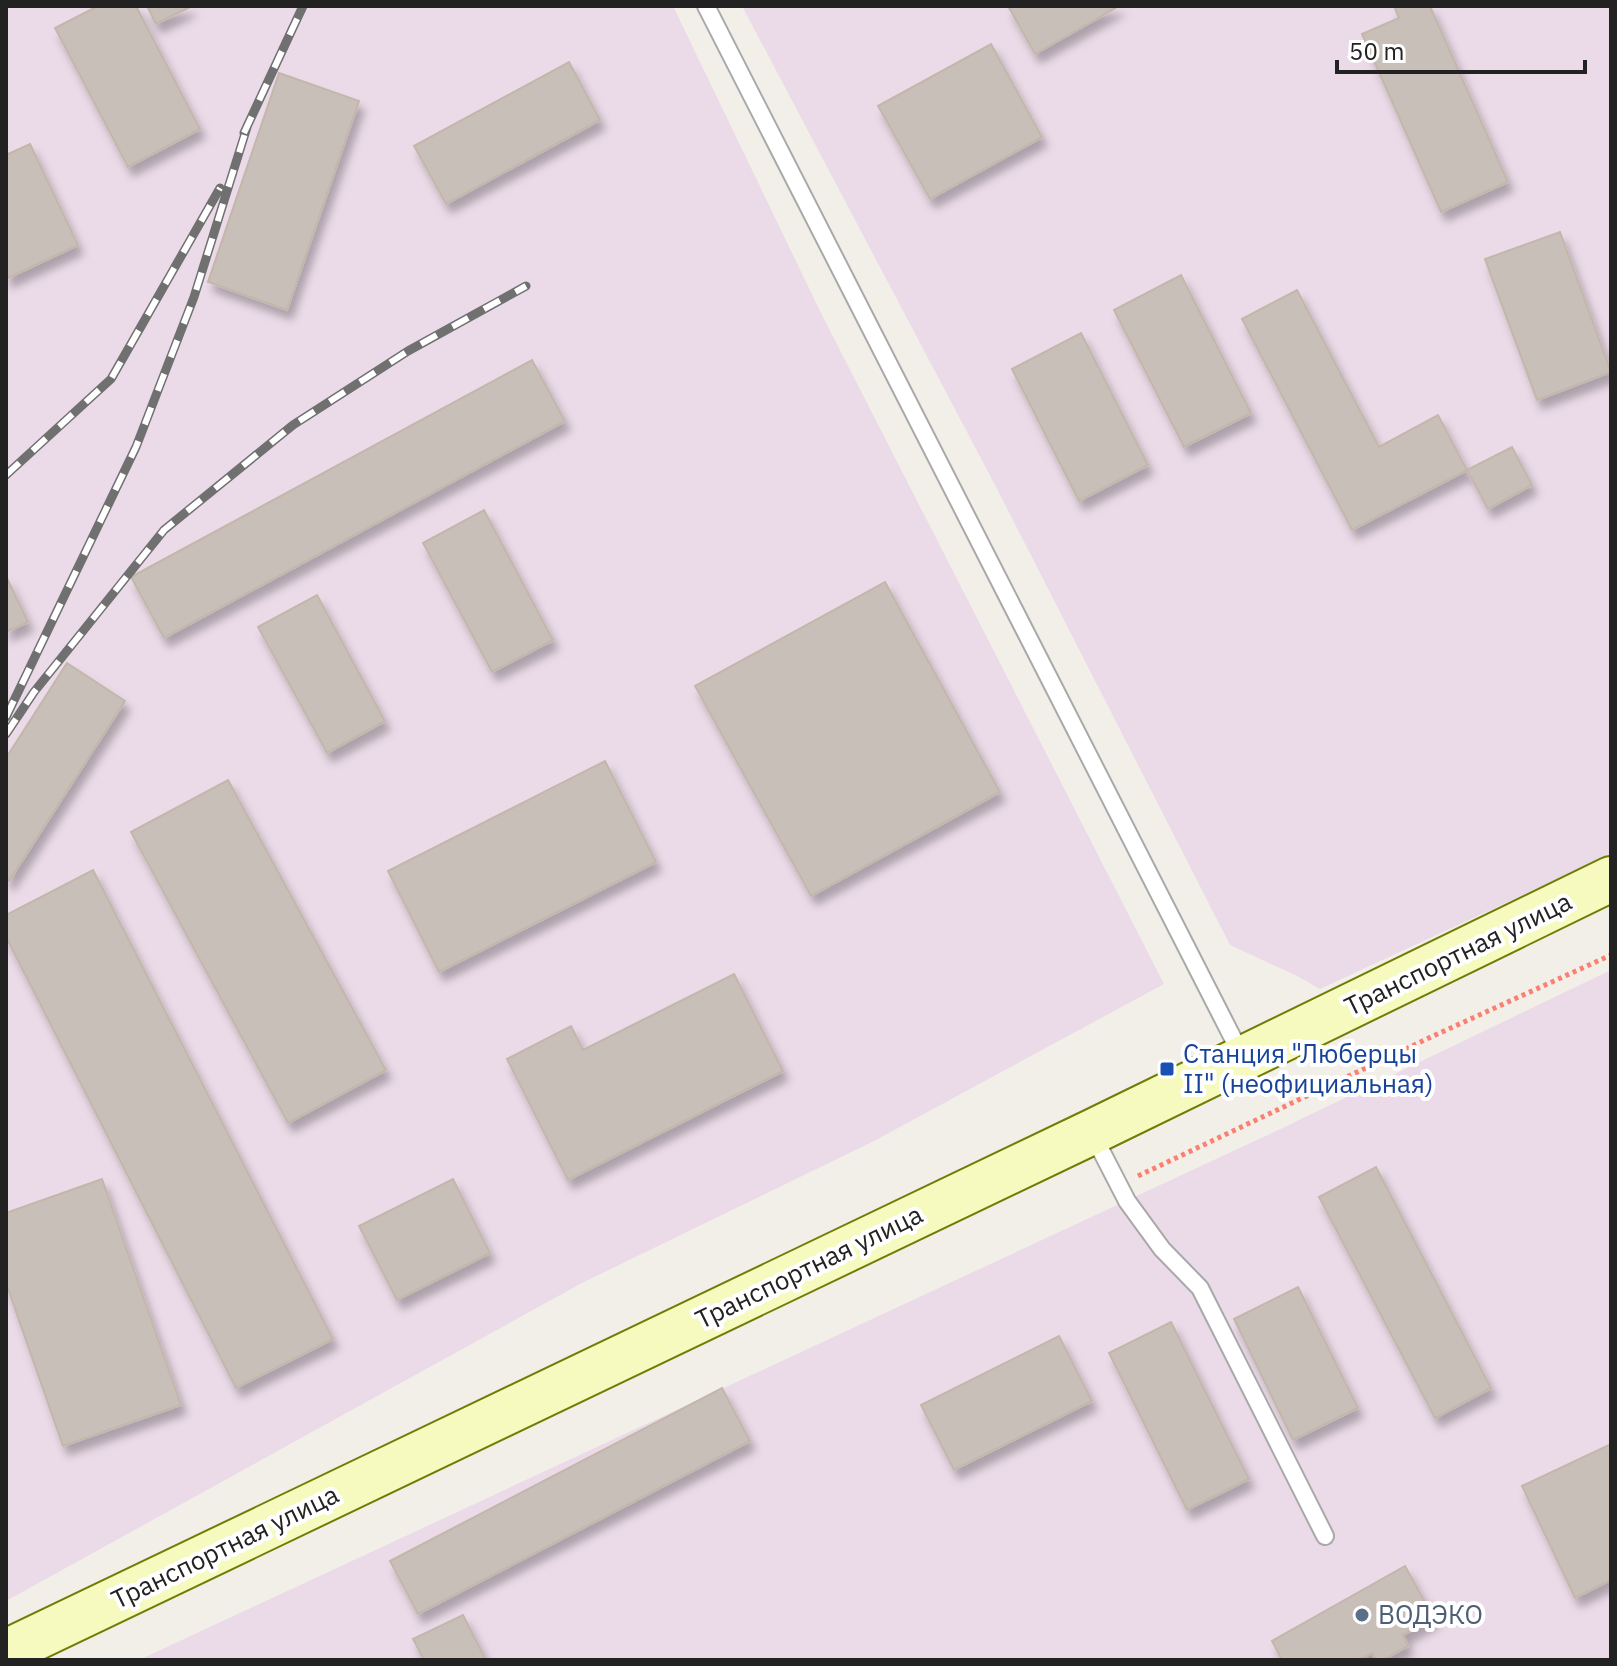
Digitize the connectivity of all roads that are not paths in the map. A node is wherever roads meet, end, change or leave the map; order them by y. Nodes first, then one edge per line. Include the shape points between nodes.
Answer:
1 (706, 6) edge
2 (1611, 879) edge
3 (1243, 1058) junction
4 (1092, 1132) junction
5 (1325, 1536) dead end
6 (6, 1652) edge

1 - 3 lane
2 - 3 street, Транспортная улица
3 - 4 street, Транспортная улица
4 - 5 lane via 1127,1201 1162,1249 1200,1288
4 - 6 street, Транспортная улица

